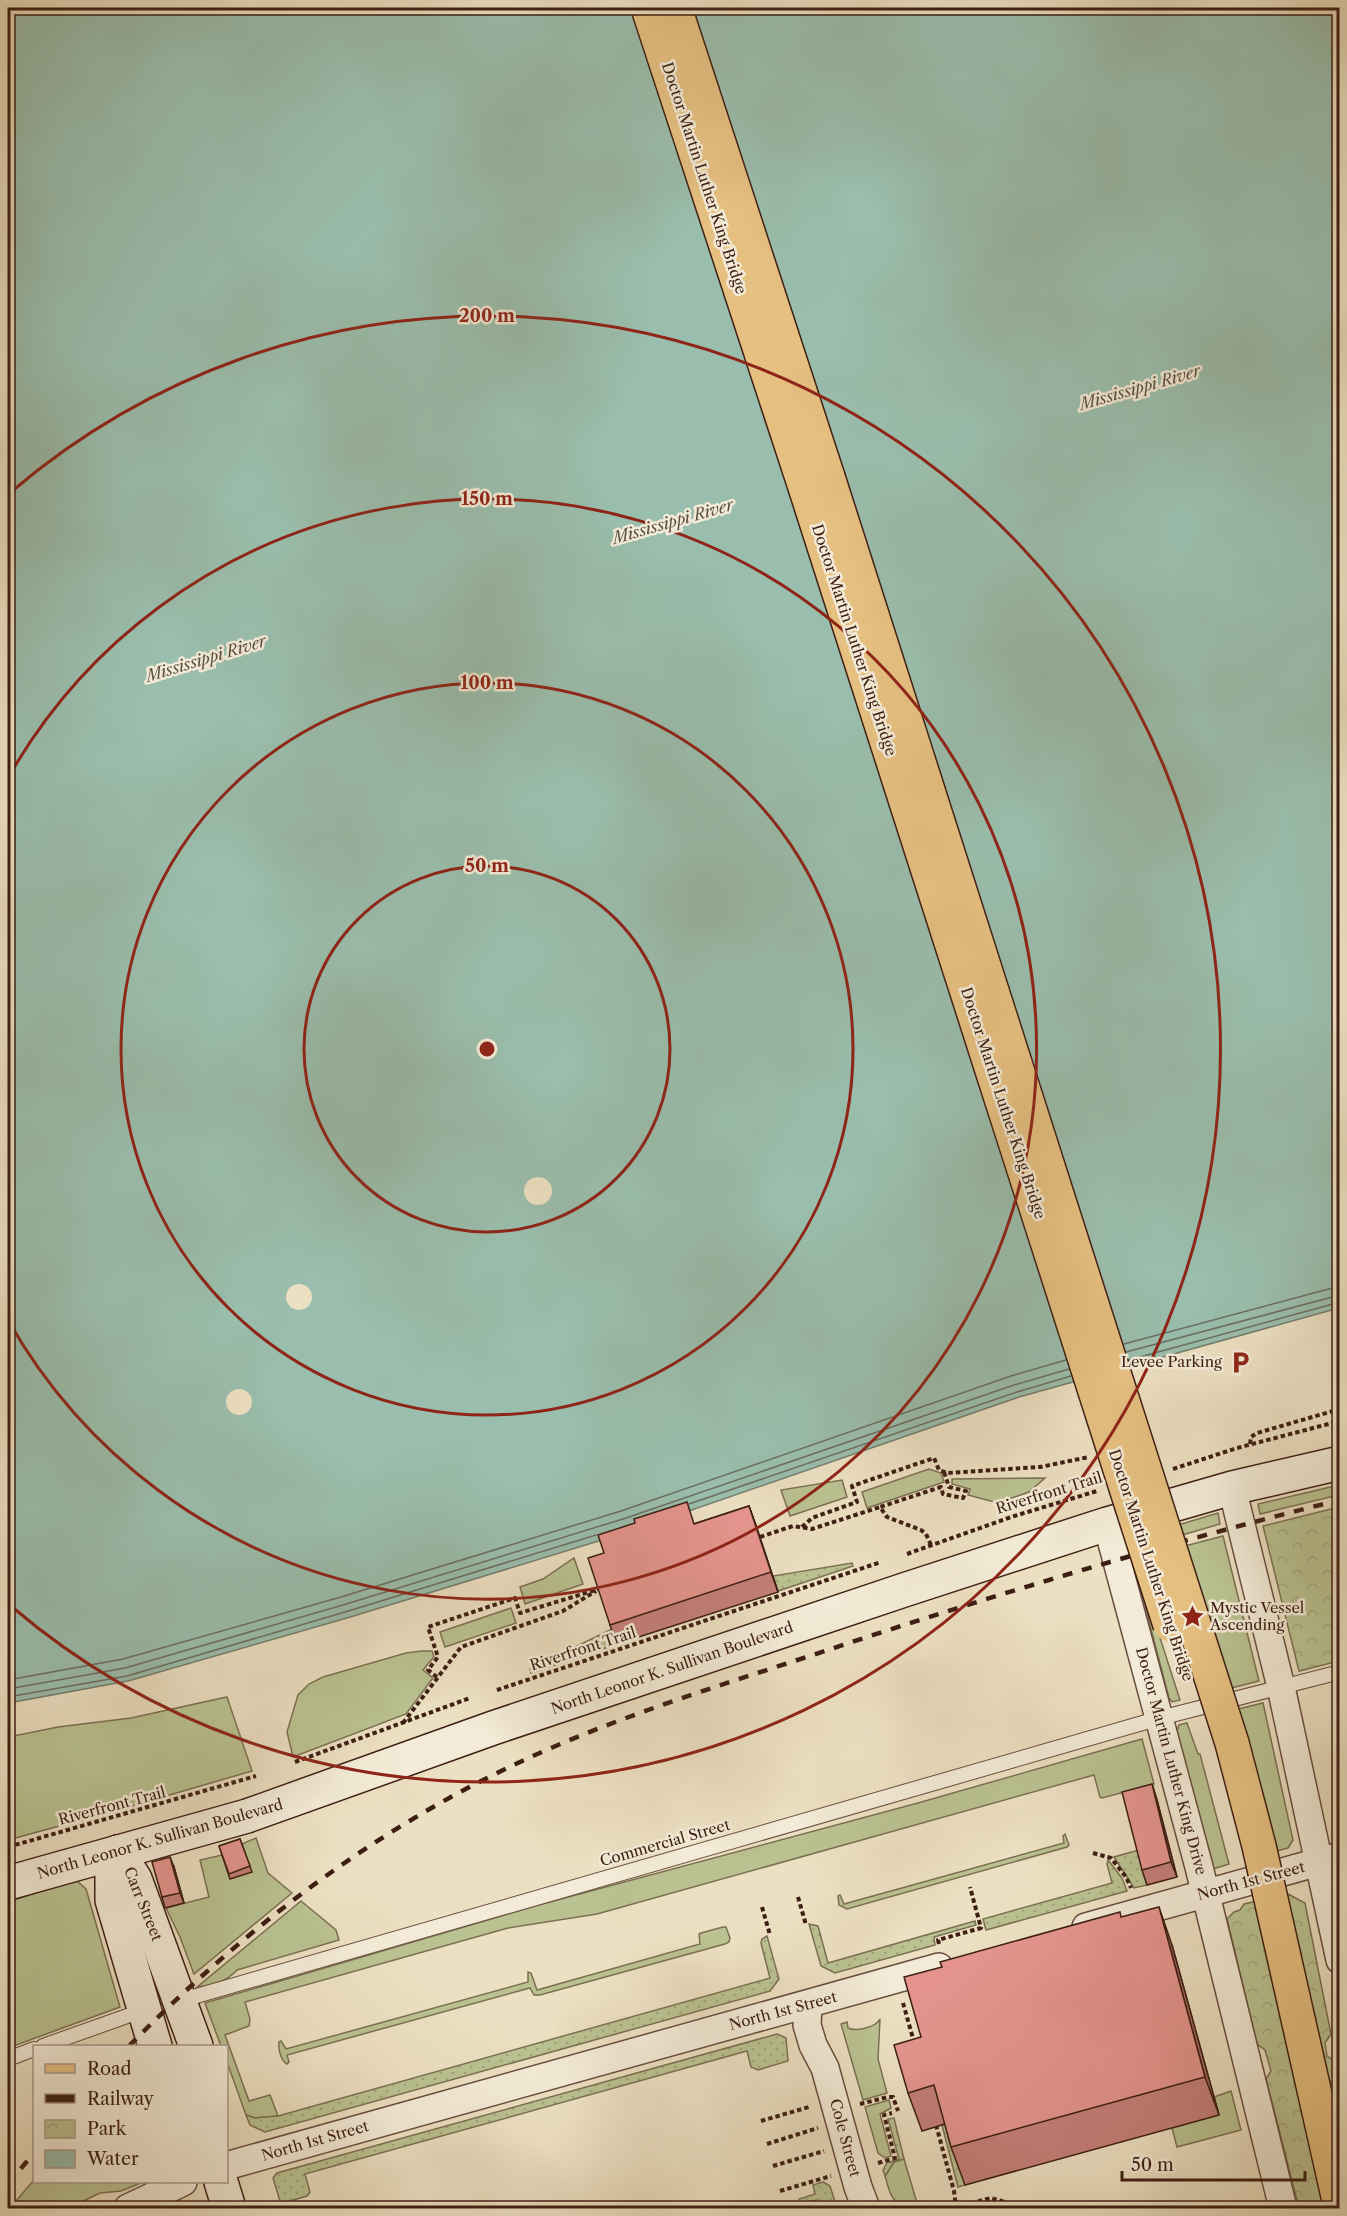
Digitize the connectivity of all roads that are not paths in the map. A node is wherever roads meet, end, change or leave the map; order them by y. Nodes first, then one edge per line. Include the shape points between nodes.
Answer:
1 (648, 8) edge
2 (675, 8) edge
3 (1340, 1463) edge
4 (1232, 1488) junction
5 (1107, 1524) junction
6 (1340, 1672) edge
7 (1281, 1687) junction
8 (1160, 1718) junction
9 (118, 1852) junction
10 (1329, 1859) edge
11 (8, 1883) edge
12 (1205, 1893) junction
13 (1059, 1934) edge
14 (951, 1954) road end
15 (1340, 1960) edge
16 (179, 2001) junction
17 (808, 2004) junction
18 (144, 2010) junction
19 (46, 2045) edge
20 (155, 2045) edge
21 (196, 2045) edge
22 (33, 2049) edge
23 (8, 2059) edge
24 (228, 2165) edge
25 (179, 2183) edge
26 (222, 2183) edge
27 (1340, 2205) edge
28 (128, 2208) edge
29 (228, 2208) edge
30 (866, 2208) edge
31 (1283, 2208) edge
32 (1319, 2208) edge

1 - 32 main road, Doctor Martin Luther King Bridge, bridge via 1223,1792
2 - 27 main road, Doctor Martin Luther King Bridge, bridge via 1232,1743
3 - 4 street, North Leonor K. Sullivan Boulevard
4 - 5 street, North Leonor K. Sullivan Boulevard
4 - 7 street
5 - 8 street, Doctor Martin Luther King Drive
5 - 9 street, North Leonor K. Sullivan Boulevard via 493,1728 247,1816
6 - 7 lane, Commercial Street
7 - 8 lane, Commercial Street
7 - 10 street
8 - 12 street, Doctor Martin Luther King Drive
8 - 16 lane, Commercial Street
9 - 11 street, North Leonor K. Sullivan Boulevard
9 - 16 street, Carr Street via 135,1880
9 - 18 street, Carr Street via 112,1875 112,1900
10 - 12 street, North 1st Street
10 - 15 street
12 - 13 street, North 1st Street
12 - 31 street, Doctor Martin Luther King Drive
14 - 17 street, North 1st Street
16 - 21 street, Carr Street
17 - 24 street, North 1st Street
17 - 30 street, Cole Street via 821,2021 827,2041 825,2068
18 - 19 lane
18 - 20 street, Carr Street
22 - 23 lane
25 - 28 street
26 - 29 street

